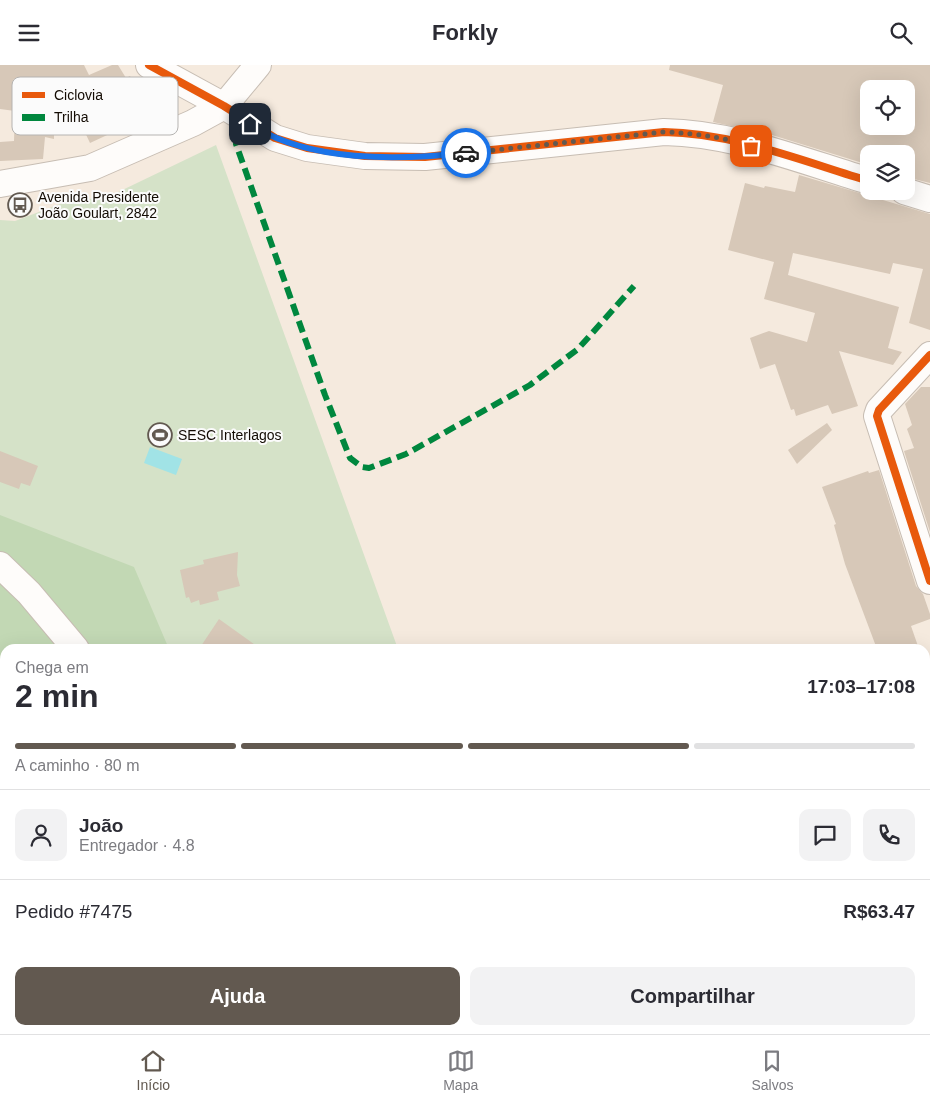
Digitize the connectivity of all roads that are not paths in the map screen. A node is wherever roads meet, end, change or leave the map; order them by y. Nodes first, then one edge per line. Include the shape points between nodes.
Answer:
1 (149, 65) edge
2 (258, 65) edge
3 (171, 77) edge
4 (178, 81) edge
5 (224, 106) junction
6 (178, 130) edge
7 (166, 135) edge
8 (860, 178) edge
9 (0, 184) edge
10 (915, 194) edge
11 (930, 199) edge
12 (930, 355) edge
13 (0, 565) edge
14 (930, 581) edge
15 (72, 644) edge

1 - 3 street
2 - 5 street
4 - 5 street
5 - 6 street
5 - 8 street via 274,138 307,148 365,156 425,157 664,132 693,133 734,141
7 - 9 street via 90,168
10 - 11 street
12 - 14 street via 877,416
13 - 15 street via 29,593

